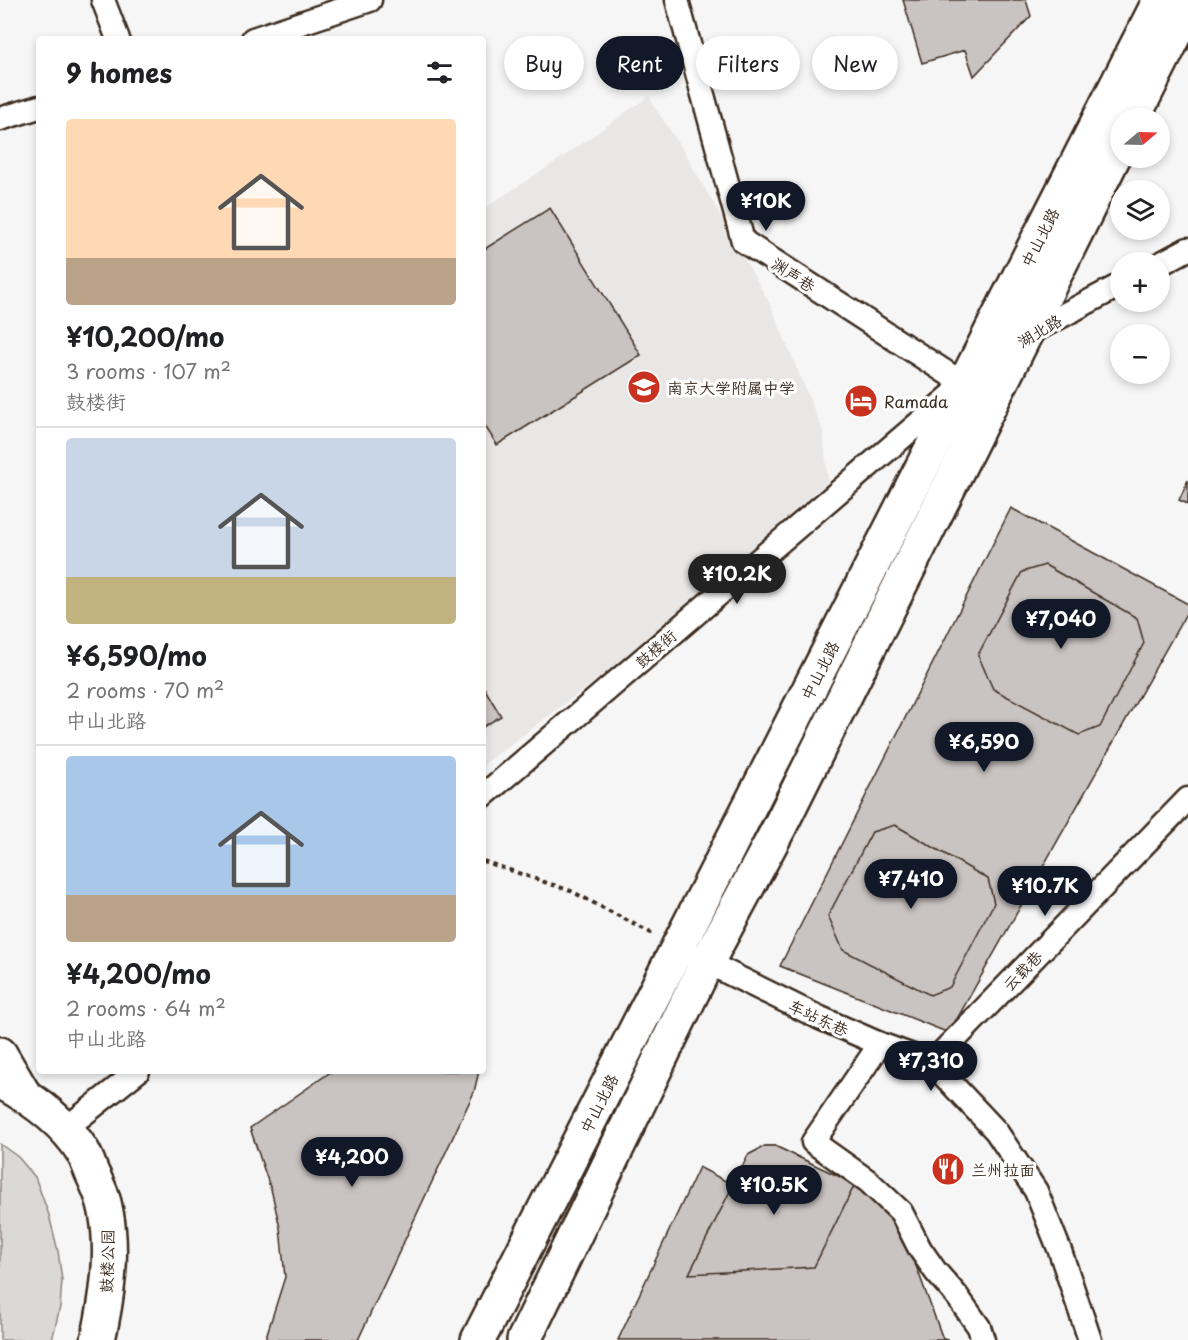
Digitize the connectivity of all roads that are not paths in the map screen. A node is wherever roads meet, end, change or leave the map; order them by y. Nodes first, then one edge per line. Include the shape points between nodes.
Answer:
1 (103, 0) edge
2 (370, 0) edge
3 (677, 0) edge
4 (1160, 0) edge
5 (1188, 9) edge
6 (117, 36) edge
7 (262, 36) edge
8 (36, 108) edge
9 (1138, 108) edge
10 (0, 119) edge
11 (1110, 164) edge
12 (1188, 249) edge
13 (1170, 259) edge
14 (1110, 290) edge
15 (1025, 336) junction
16 (964, 384) junction
17 (486, 793) edge
18 (1188, 800) edge
19 (677, 946) junction
20 (706, 963) junction
21 (880, 1044) junction
22 (0, 1053) edge
23 (932, 1063) junction
24 (134, 1074) edge
25 (11, 1087) edge
26 (65, 1129) junction
27 (98, 1340) edge
28 (478, 1340) edge
29 (524, 1340) edge
30 (983, 1340) edge
31 (1090, 1340) edge

1 - 6 street
2 - 7 street
3 - 16 street, 渊声巷 via 743,241
4 - 16 main road, 中山北路
5 - 9 main road
8 - 10 street
11 - 15 main road, 中山北路
12 - 13 street
14 - 15 street, 湖北路
15 - 16 street, 湖北路
15 - 20 main road, 中山北路 via 779,828
16 - 17 street, 鼓楼街
16 - 19 main road, 中山北路
18 - 23 street, 云载巷
19 - 20 street, 车站东巷
19 - 28 main road, 中山北路
20 - 21 street, 车站东巷
20 - 29 main road, 中山北路
21 - 23 street, 车站东巷
21 - 30 street via 813,1142 868,1181 901,1212 920,1249 974,1319
22 - 25 main road, 鼓楼公园
23 - 31 street, 车站东巷 via 996,1131 1036,1191
24 - 26 street
25 - 26 main road, 鼓楼公园
26 - 27 main road, 鼓楼公园 via 82,1152 106,1211 109,1270

